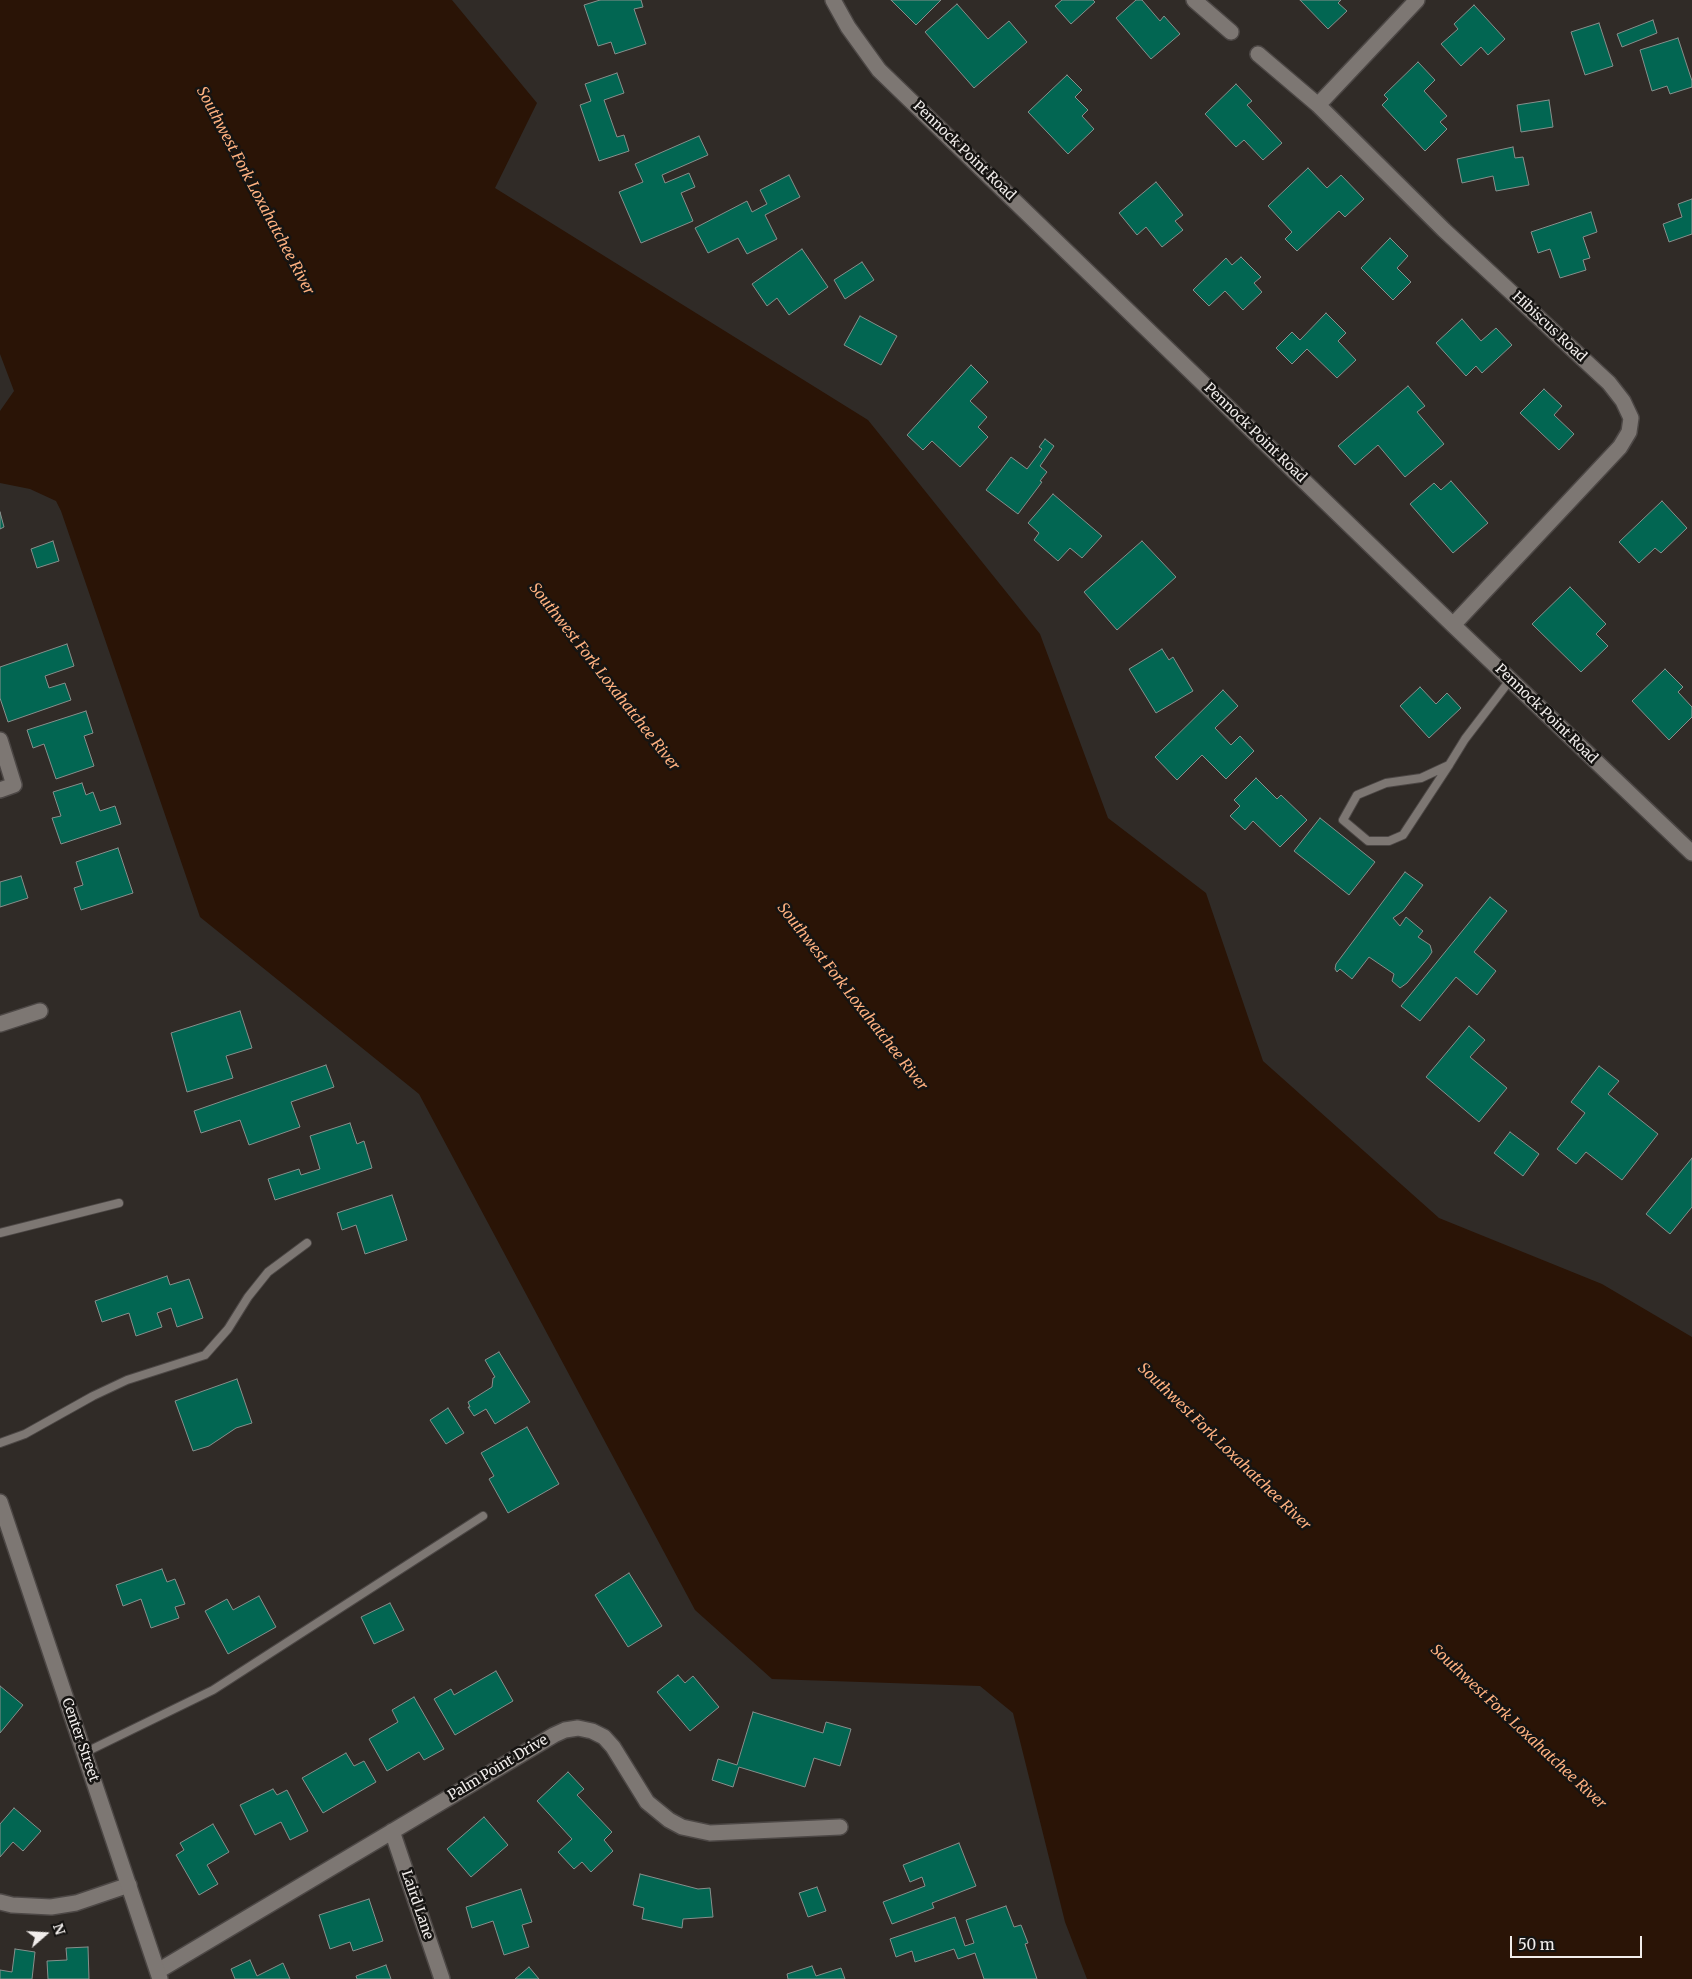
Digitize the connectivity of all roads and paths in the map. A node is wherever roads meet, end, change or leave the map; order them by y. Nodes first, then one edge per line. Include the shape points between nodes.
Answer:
1 (833, 0) edge
2 (1194, 0) edge
3 (1417, 0) edge
4 (1231, 32) dead end
5 (1258, 54) dead end
6 (1318, 105) junction
7 (1453, 625) junction
8 (1510, 680) junction
9 (0, 740) edge
10 (1449, 765) junction
11 (0, 790) edge
12 (1692, 853) edge
13 (40, 1011) dead end
14 (0, 1024) edge
15 (119, 1203) dead end
16 (0, 1233) edge
17 (307, 1243) dead end
18 (0, 1443) edge
19 (0, 1502) edge
20 (483, 1516) dead end
21 (84, 1753) junction
22 (840, 1827) dead end
23 (392, 1831) junction
24 (129, 1885) junction
25 (0, 1902) edge
26 (159, 1975) edge
27 (442, 1979) edge

1 - 7 street, Pennock Point Road via 879,70
2 - 4 street
3 - 6 street
5 - 6 street, Hibiscus Road
6 - 7 street, Hibiscus Road via 1444,230 1609,383 1631,418 1629,432 1620,447
7 - 8 street, Pennock Point Road
8 - 10 lane
8 - 12 street, Pennock Point Road
9 - 11 street via 14,785
10 - 10 lane via 1403,834 1388,840 1368,841 1343,820 1357,795 1386,783 1421,778
13 - 14 street
15 - 16 lane
17 - 18 lane via 268,1272 228,1329 205,1355 127,1380 25,1434
19 - 21 street, Center Street
20 - 21 lane via 213,1690
21 - 24 street, Center Street
22 - 23 street, Palm Point Drive via 710,1833 682,1827 647,1802 604,1737 578,1728 554,1735
23 - 26 street, Palm Point Drive
23 - 27 street, Laird Lane
24 - 25 street via 76,1903 51,1907
24 - 26 street, Center Street

